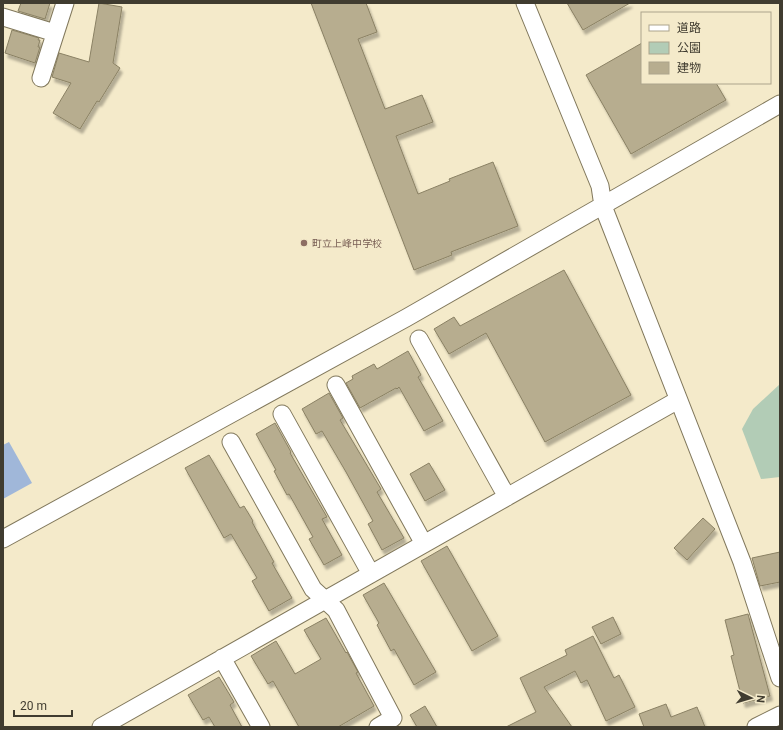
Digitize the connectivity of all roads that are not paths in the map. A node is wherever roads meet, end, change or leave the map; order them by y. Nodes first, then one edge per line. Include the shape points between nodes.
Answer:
1 (65, 3) edge
2 (525, 3) edge
3 (3, 16) edge
4 (55, 33) junction
5 (41, 78) dead end
6 (780, 104) edge
7 (603, 206) junction
8 (419, 339) dead end
9 (336, 385) dead end
10 (678, 400) junction
11 (282, 414) dead end
12 (231, 442) dead end
13 (507, 497) junction
14 (3, 539) edge
15 (424, 544) junction
16 (371, 574) junction
17 (325, 600) junction
18 (222, 658) junction
19 (780, 678) edge
20 (780, 715) edge
21 (101, 727) edge
22 (261, 727) edge
23 (378, 727) edge
24 (756, 727) edge

1 - 4 street
2 - 7 street via 600,186
3 - 4 street
4 - 5 street
6 - 7 street
7 - 10 street
7 - 14 street via 406,318
8 - 13 street
9 - 15 street
10 - 13 street
10 - 19 street via 742,562
11 - 16 street
12 - 17 street via 312,589
13 - 15 street
15 - 16 street
16 - 17 street
17 - 18 street
17 - 23 street via 336,610 393,718
18 - 21 street
18 - 22 street
20 - 24 street

